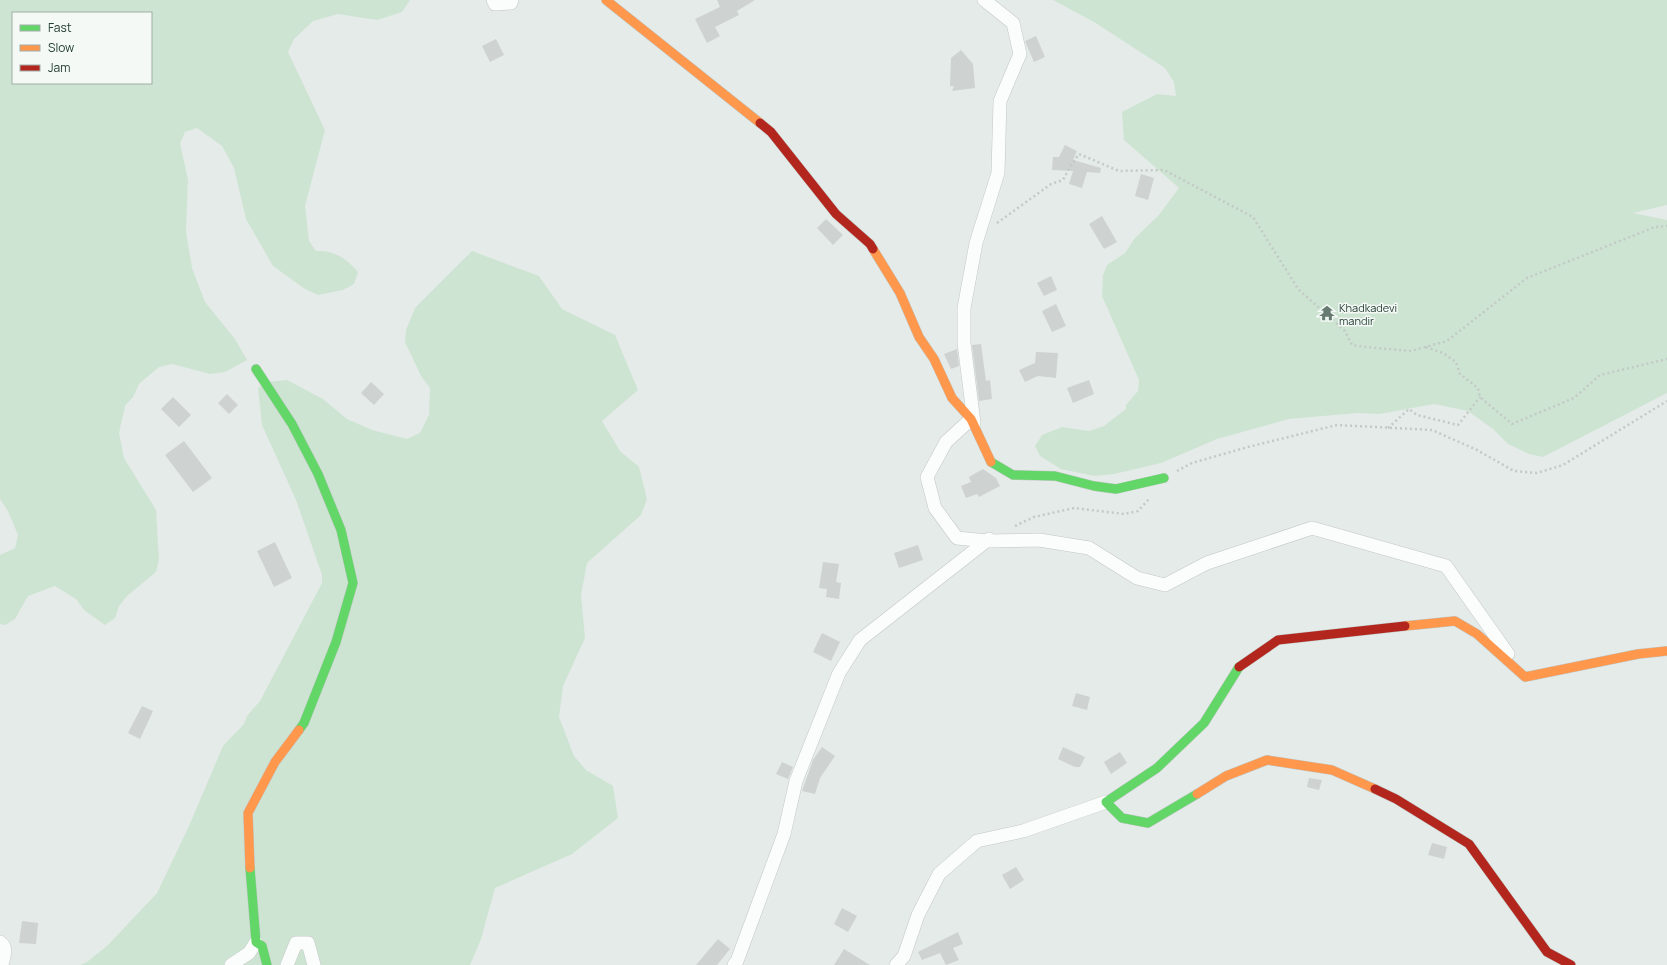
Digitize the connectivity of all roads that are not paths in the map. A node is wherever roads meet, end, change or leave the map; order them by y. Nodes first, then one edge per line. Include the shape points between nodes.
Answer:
1 (492, 0) edge
2 (512, 0) edge
3 (606, 0) edge
4 (984, 0) edge
5 (256, 369) dead end
6 (973, 424) junction
7 (1164, 478) road end
8 (989, 539) junction
9 (1667, 651) edge
10 (1524, 677) junction
11 (1106, 802) junction
12 (0, 942) edge
13 (256, 942) junction
14 (2, 965) edge
15 (230, 965) edge
16 (267, 965) edge
17 (287, 965) edge
18 (314, 965) edge
19 (734, 965) edge
20 (896, 965) edge
21 (1571, 965) edge

1 - 2 street via 495,4 512,3
3 - 6 street via 772,132 836,214 870,244 900,293 919,338 934,359 952,398
4 - 6 street via 1013,23 1020,54 1000,101 998,173 976,242 964,308 964,343
5 - 13 street via 292,424 318,474 341,530 352,583 336,642 304,723 275,762 248,813
6 - 7 street via 991,462 1013,475 1055,476 1116,489
6 - 8 street via 946,442 927,477 935,508 957,538
8 - 10 street via 1038,540 1089,548 1137,578 1165,585 1207,563 1312,528 1446,566
8 - 19 street via 860,640 839,674 796,781 784,834
9 - 10 street via 1638,654
10 - 11 street via 1477,634 1455,621 1278,640 1238,667 1204,723 1157,768
11 - 20 street via 1023,831 977,841 939,874 918,915 904,956
11 - 21 street via 1122,818 1148,823 1226,776 1267,760 1332,770 1396,799 1469,844 1547,952
12 - 14 street via 5,949
13 - 15 street via 249,953
13 - 16 street via 262,946
17 - 18 street via 296,943 308,943

